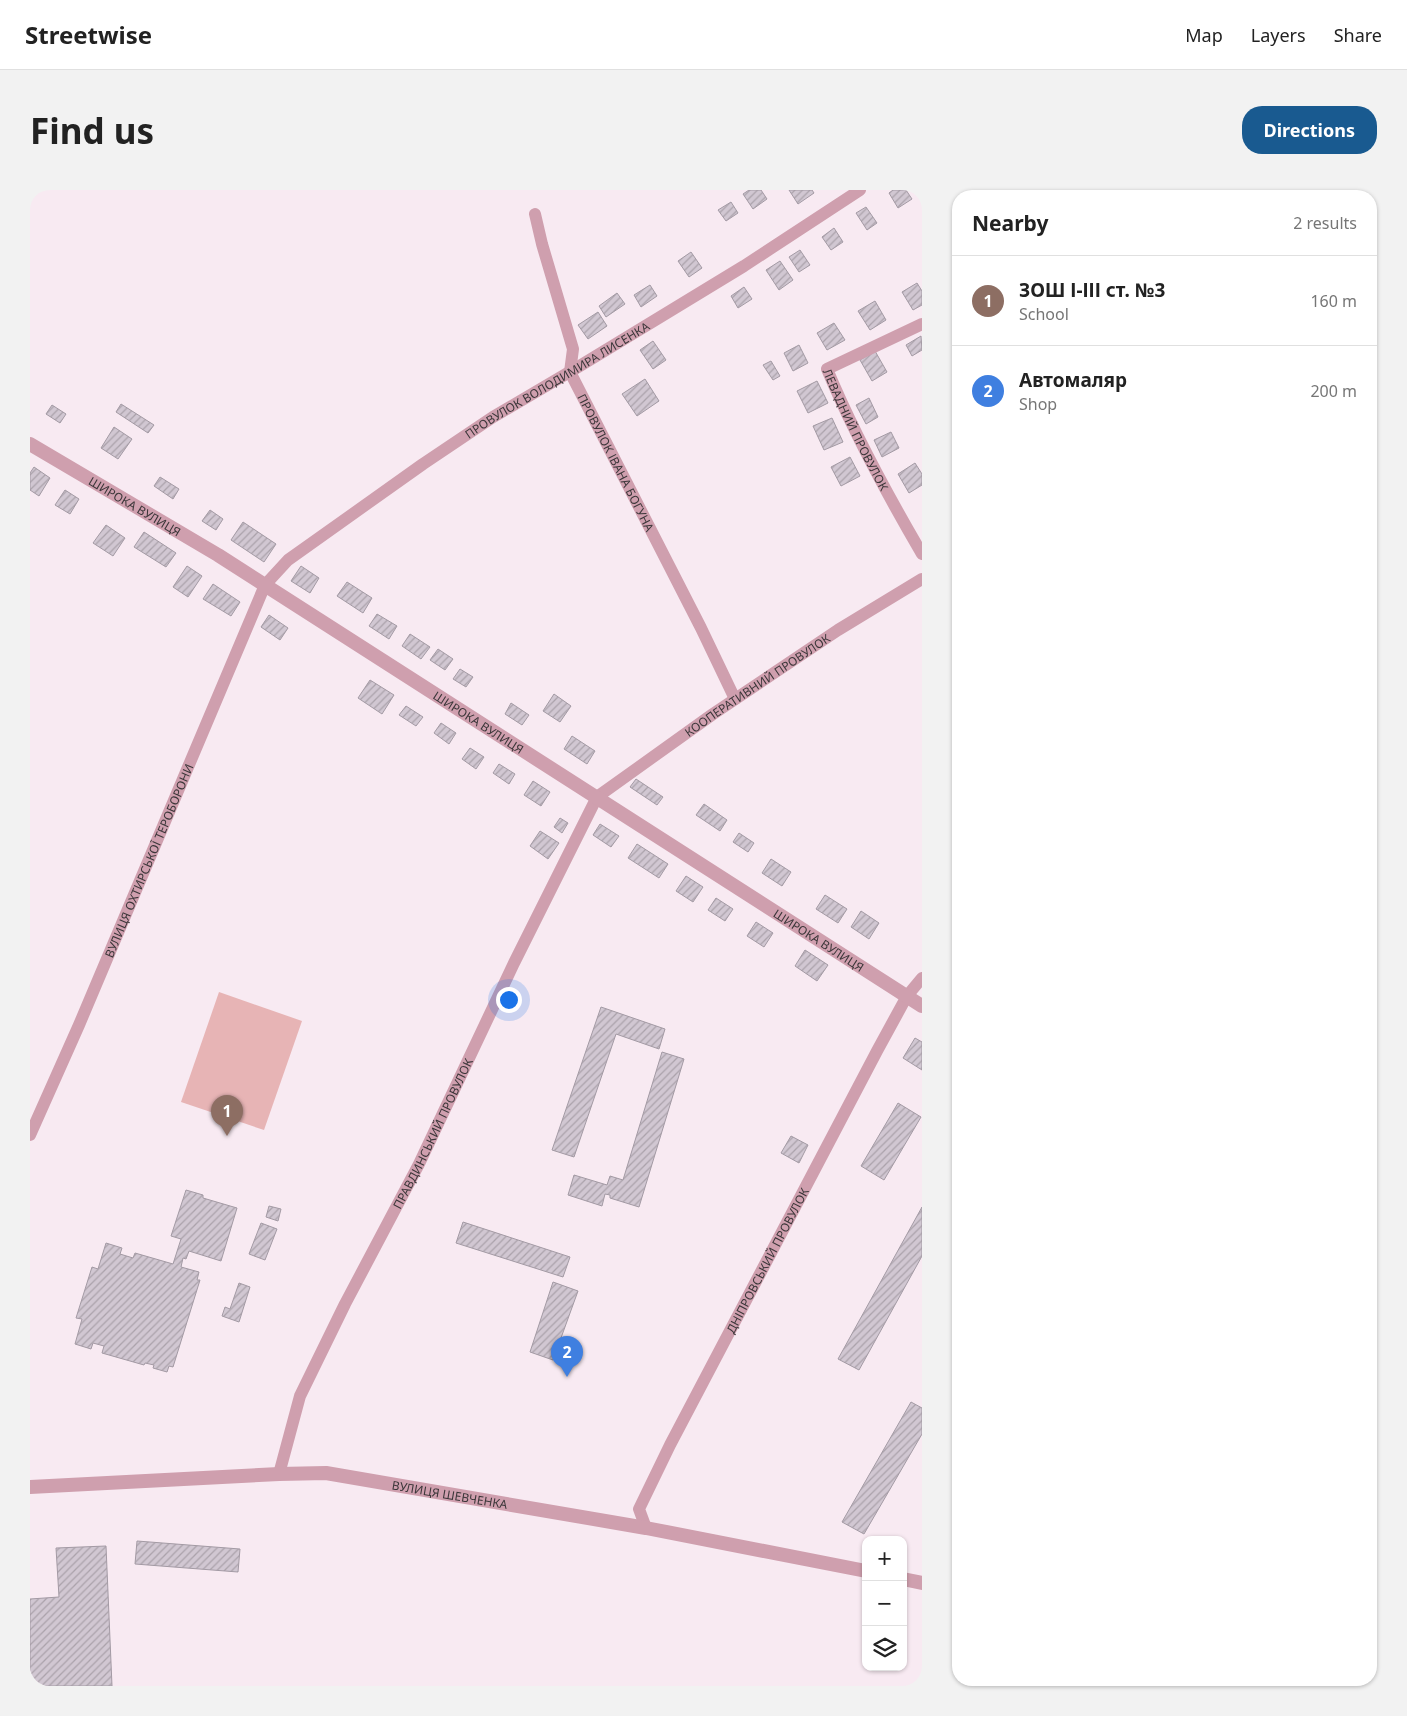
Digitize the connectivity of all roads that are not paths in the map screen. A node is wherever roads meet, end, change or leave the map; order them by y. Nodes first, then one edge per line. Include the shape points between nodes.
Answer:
1 (860, 190) edge
2 (535, 214) dead end
3 (922, 324) edge
4 (570, 372) junction
5 (30, 444) edge
6 (922, 554) edge
7 (922, 579) edge
8 (266, 586) junction
9 (735, 699) junction
10 (597, 797) junction
11 (922, 978) edge
12 (907, 996) junction
13 (922, 1006) edge
14 (30, 1135) edge
15 (279, 1474) junction
16 (30, 1487) edge
17 (646, 1528) junction
18 (862, 1570) edge
19 (907, 1580) edge
20 (922, 1582) edge

1 - 4 street, ПРОВУЛОК ВОЛОДИМИРА ЛИСЕНКА via 744,266
2 - 4 street via 573,350
3 - 6 street, ЛЕВАДНИЙ ПРОВУЛОК via 827,369 844,411
4 - 8 street, ПРОВУЛОК ВОЛОДИМИРА ЛИСЕНКА via 423,464 288,560
4 - 9 street, ПРОВУЛОК ІВАНА БОГУНА
5 - 8 street, ШИРОКА ВУЛИЦЯ
7 - 9 street, КООПЕРАТИВНИЙ ПРОВУЛОК
8 - 10 street, ШИРОКА ВУЛИЦЯ
8 - 14 street, ВУЛИЦЯ ОХТИРСЬКОЇ ТЕРОБОРОНИ
9 - 10 street, КООПЕРАТИВНИЙ ПРОВУЛОК
10 - 12 street, ШИРОКА ВУЛИЦЯ
10 - 15 street, ПРАВДИНСЬКИЙ ПРОВУЛОК via 419,1164 300,1396
11 - 12 street, ДНІПРОВСЬКИЙ ПРОВУЛОК
12 - 13 street, ШИРОКА ВУЛИЦЯ
12 - 17 street, ДНІПРОВСЬКИЙ ПРОВУЛОК via 670,1445 639,1509
15 - 16 street, ВУЛИЦЯ ШЕВЧЕНКА
15 - 17 street, ВУЛИЦЯ ШЕВЧЕНКА via 326,1473
17 - 18 street, ВУЛИЦЯ ШЕВЧЕНКА
19 - 20 street

